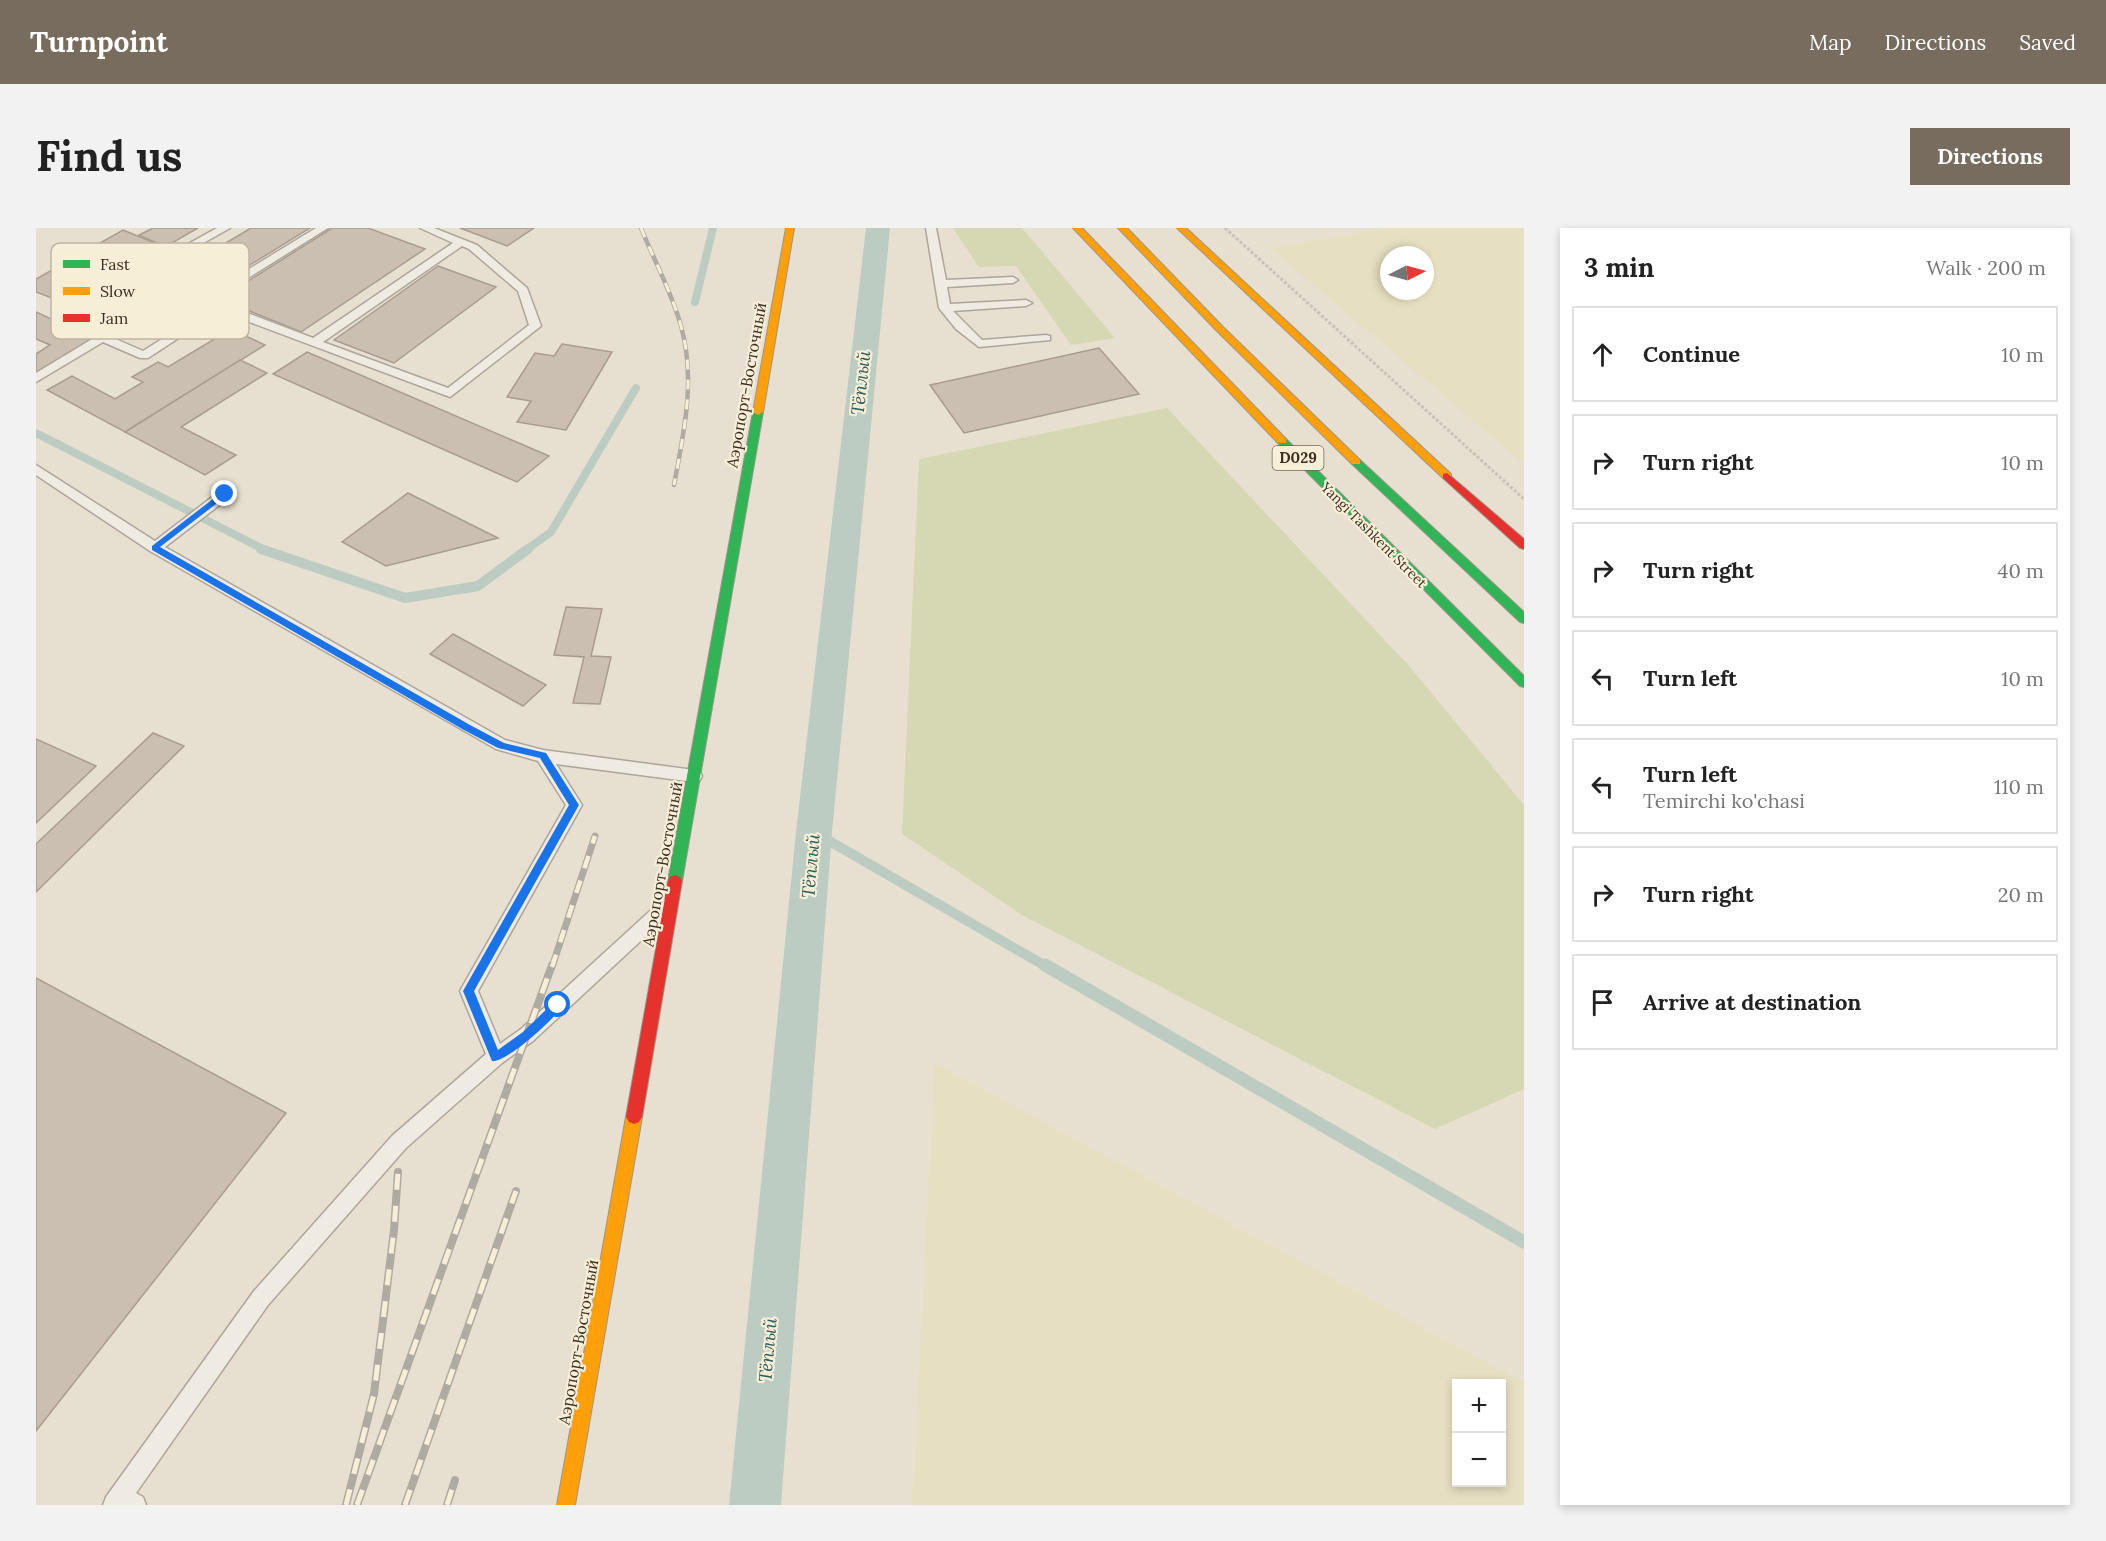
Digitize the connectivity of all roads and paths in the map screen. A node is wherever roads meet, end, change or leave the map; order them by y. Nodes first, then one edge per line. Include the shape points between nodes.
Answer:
1 (225, 228) edge
2 (323, 228) edge
3 (425, 228) edge
4 (790, 228) edge
5 (931, 228) edge
6 (1077, 228) edge
7 (1122, 228) edge
8 (1181, 228) edge
9 (1225, 228) edge
10 (461, 242) junction
11 (198, 243) edge
12 (249, 273) edge
13 (1013, 280) dead end
14 (940, 284) junction
15 (1026, 303) dead end
16 (945, 308) junction
17 (249, 318) edge
18 (1046, 338) dead end
19 (101, 339) edge
20 (105, 339) edge
21 (170, 339) edge
22 (314, 343) junction
23 (36, 378) edge
24 (36, 469) edge
25 (225, 494) dead end
26 (1524, 499) edge
27 (1524, 545) edge
28 (155, 548) junction
29 (1524, 619) edge
30 (1524, 683) edge
31 (543, 756) junction
32 (694, 776) junction
33 (673, 901) junction
34 (496, 1058) junction
35 (123, 1502) edge
36 (566, 1505) edge

1 - 11 lane
2 - 12 lane
3 - 10 lane
4 - 32 main road, Аэропорт-Восточный
5 - 14 lane
6 - 30 main road, Yangi Tashkent Street / D029 via 1277,437
7 - 29 main road, D029 via 1251,360
8 - 27 main road
9 - 26 path
10 - 22 lane
10 - 22 lane via 473,247 523,290 535,326 450,393
13 - 14 lane
14 - 16 lane
15 - 16 lane
16 - 18 lane via 979,344
17 - 22 lane
19 - 23 lane
20 - 21 lane via 144,356
24 - 28 lane
25 - 28 lane
28 - 31 lane via 467,728 501,746
31 - 32 lane
31 - 34 lane via 574,805 469,991
32 - 33 main road, Аэропорт-Восточный
33 - 34 lane via 527,1035
33 - 36 main road, Аэропорт-Восточный
34 - 35 lane via 399,1142 261,1298

